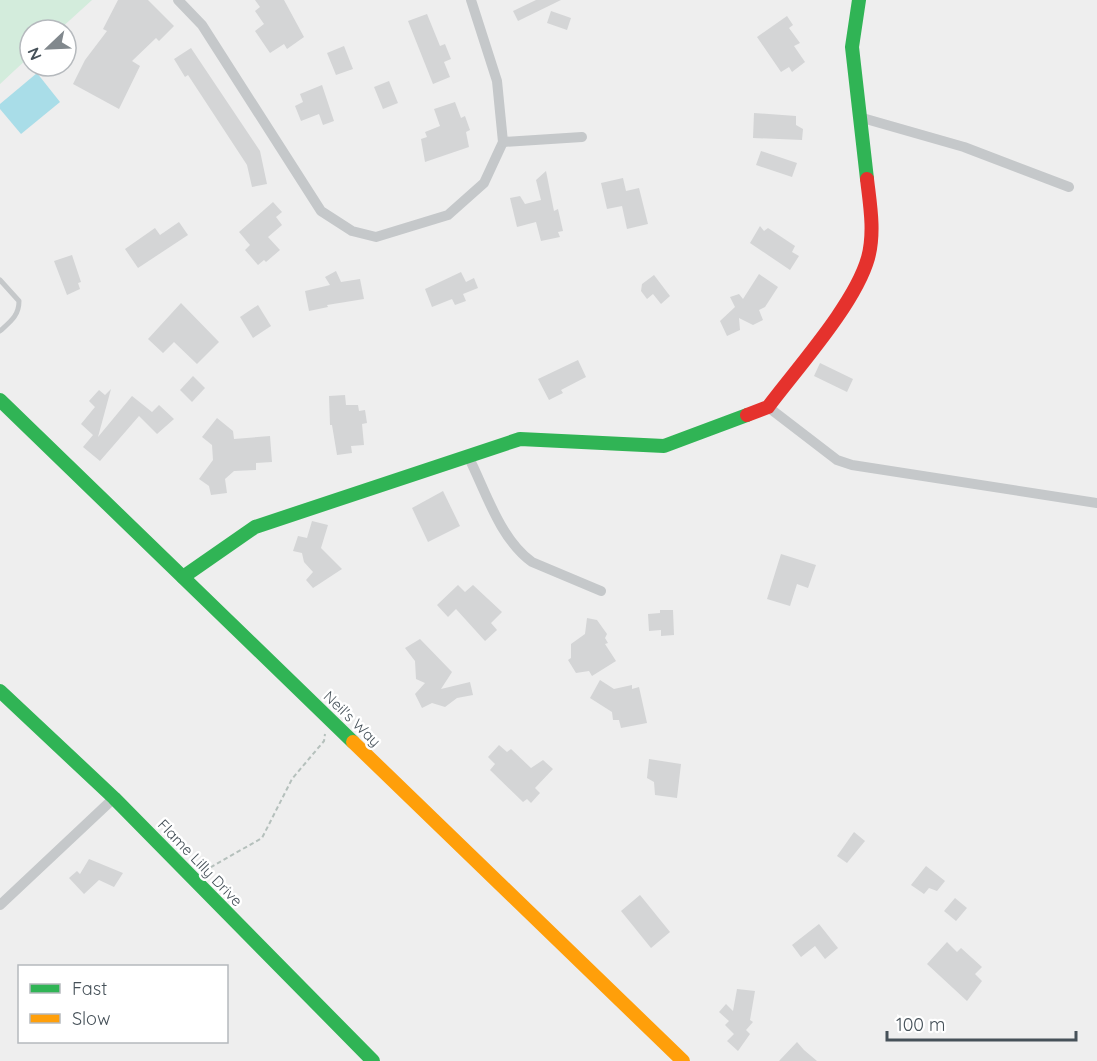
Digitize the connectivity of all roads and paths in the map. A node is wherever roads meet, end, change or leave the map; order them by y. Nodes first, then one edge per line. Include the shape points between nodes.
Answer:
1 (178, 0) edge
2 (471, 0) edge
3 (859, 0) edge
4 (859, 117) junction
5 (582, 137) dead end
6 (503, 142) junction
7 (1069, 187) dead end
8 (0, 280) edge
9 (0, 331) edge
10 (0, 400) edge
11 (768, 407) junction
12 (469, 458) junction
13 (1097, 503) edge
14 (183, 577) junction
15 (601, 591) dead end
16 (0, 691) edge
17 (328, 720) junction
18 (114, 798) junction
19 (191, 877) junction
20 (0, 905) edge
21 (373, 1061) edge
22 (682, 1061) edge

1 - 6 street via 202,26 321,211 352,231 376,237 448,215 484,183
2 - 6 street via 497,81
3 - 4 street via 852,47
4 - 7 street via 963,147
4 - 11 street via 872,219 867,257 852,292
5 - 6 street
8 - 9 lane via 19,301 14,319
10 - 14 street, Neil's Way
11 - 12 street via 664,446 519,439
11 - 13 street via 837,460 852,465
12 - 14 street via 255,527
12 - 15 street via 506,532 522,555
14 - 17 street, Neil's Way
16 - 18 street, Flame Lilly Drive
17 - 19 path via 324,741 292,780 262,838
17 - 22 street, Neil's Way
18 - 19 street, Flame Lilly Drive
18 - 20 street
19 - 21 street, Flame Lilly Drive

